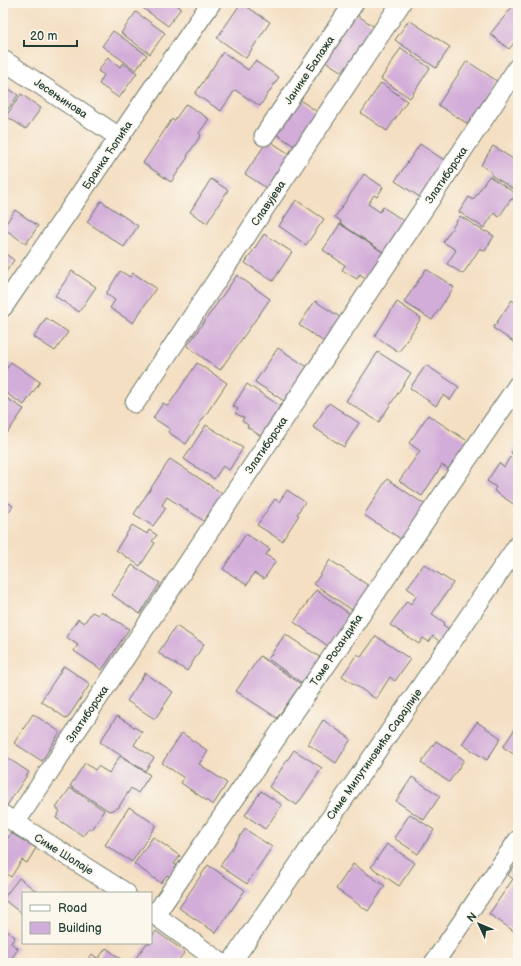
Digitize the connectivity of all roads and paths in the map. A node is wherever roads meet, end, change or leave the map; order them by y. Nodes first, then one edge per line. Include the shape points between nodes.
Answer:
1 (211, 3) edge
2 (354, 3) edge
3 (401, 3) edge
4 (3, 60) edge
5 (518, 67) edge
6 (264, 136) dead end
7 (119, 137) junction
8 (3, 307) edge
9 (518, 385) edge
10 (135, 403) dead end
11 (518, 545) edge
12 (9, 819) edge
13 (518, 840) edge
14 (124, 892) edge
15 (153, 914) edge
16 (221, 963) edge
17 (231, 963) edge
18 (434, 963) edge

1 - 7 street, Бранка Ћопића
2 - 6 street, Јанике Балажа
3 - 10 street, Славујева
4 - 7 street, Јесењинова
5 - 12 street, Златиборска
7 - 8 street, Бранка Ћопића
9 - 15 street, Томе Росандића
11 - 17 street, Симе Милутиновића Сарајлије
12 - 14 street, Симе Шолаје
13 - 18 street
15 - 16 street

